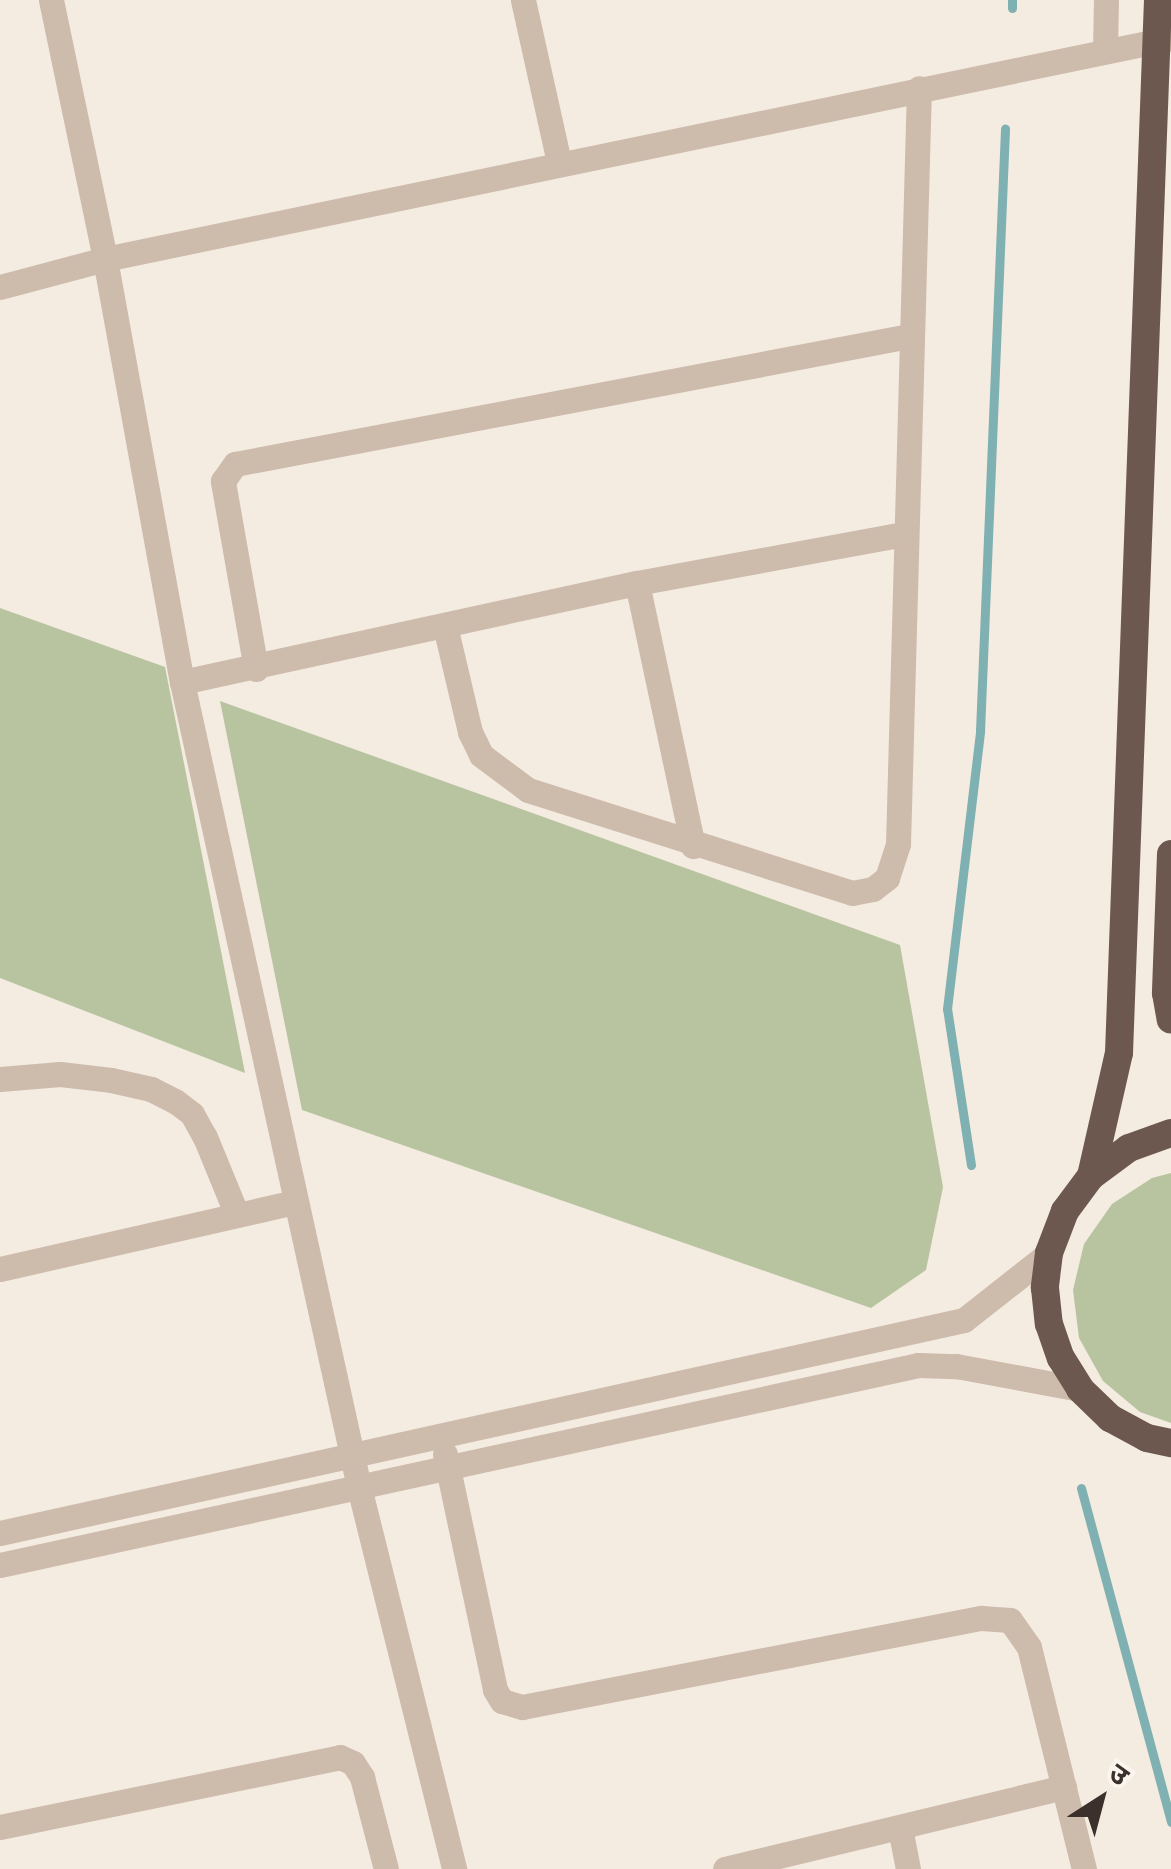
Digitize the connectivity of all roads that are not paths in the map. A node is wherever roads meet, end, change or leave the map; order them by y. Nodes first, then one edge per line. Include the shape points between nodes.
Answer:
1 (50, 0) edge
2 (523, 0) edge
3 (1106, 0) edge
4 (1158, 0) edge
5 (1164, 40) edge
6 (1105, 50) junction
7 (919, 88) junction
8 (560, 163) junction
9 (105, 259) junction
10 (0, 287) edge
11 (909, 336) junction
12 (905, 534) junction
13 (637, 584) junction
14 (445, 626) junction
15 (256, 668) junction
16 (182, 682) junction
17 (692, 846) junction
18 (1171, 854) edge
19 (1171, 1020) edge
20 (0, 1079) edge
21 (1171, 1133) edge
22 (1091, 1176) junction
23 (296, 1202) junction
24 (237, 1215) junction
25 (1049, 1252) junction
26 (0, 1269) edge
27 (1080, 1388) junction
28 (441, 1438) junction
29 (1171, 1443) edge
30 (352, 1457) junction
31 (448, 1468) junction
32 (358, 1487) junction
33 (0, 1533) edge
34 (0, 1566) edge
35 (1064, 1788) junction
36 (0, 1826) edge
37 (900, 1828) junction
38 (386, 1869) edge
39 (454, 1869) edge
40 (726, 1869) edge
41 (908, 1869) edge
42 (1084, 1869) edge

1 - 9 street
2 - 8 street
3 - 6 street
4 - 5 highway
5 - 6 street
5 - 22 highway via 1119,1053
6 - 7 street
7 - 8 street
7 - 11 street
8 - 9 street
9 - 10 street
9 - 16 street
11 - 12 street
11 - 15 street via 236,464 223,481
12 - 13 street
12 - 17 street via 898,844 888,878 852,894
13 - 14 street
13 - 17 street
14 - 15 street
14 - 17 street via 470,732 499,772 528,790
15 - 16 street
16 - 23 street
18 - 19 highway
20 - 24 street via 60,1074 111,1080 176,1101 205,1137
21 - 22 highway via 1129,1148
22 - 25 highway via 1065,1211
23 - 24 street
23 - 30 street
24 - 26 street
25 - 27 highway via 1048,1324
25 - 28 street via 964,1320
27 - 29 highway via 1110,1418
27 - 31 street via 918,1365
28 - 30 street
28 - 31 street
30 - 32 street
30 - 33 street
31 - 32 street
31 - 35 street via 502,1701 522,1706 999,1617 1010,1620 1029,1647
32 - 34 street
32 - 39 street
35 - 37 street
35 - 42 street
36 - 38 street via 340,1756 362,1777
37 - 40 street
37 - 41 street

